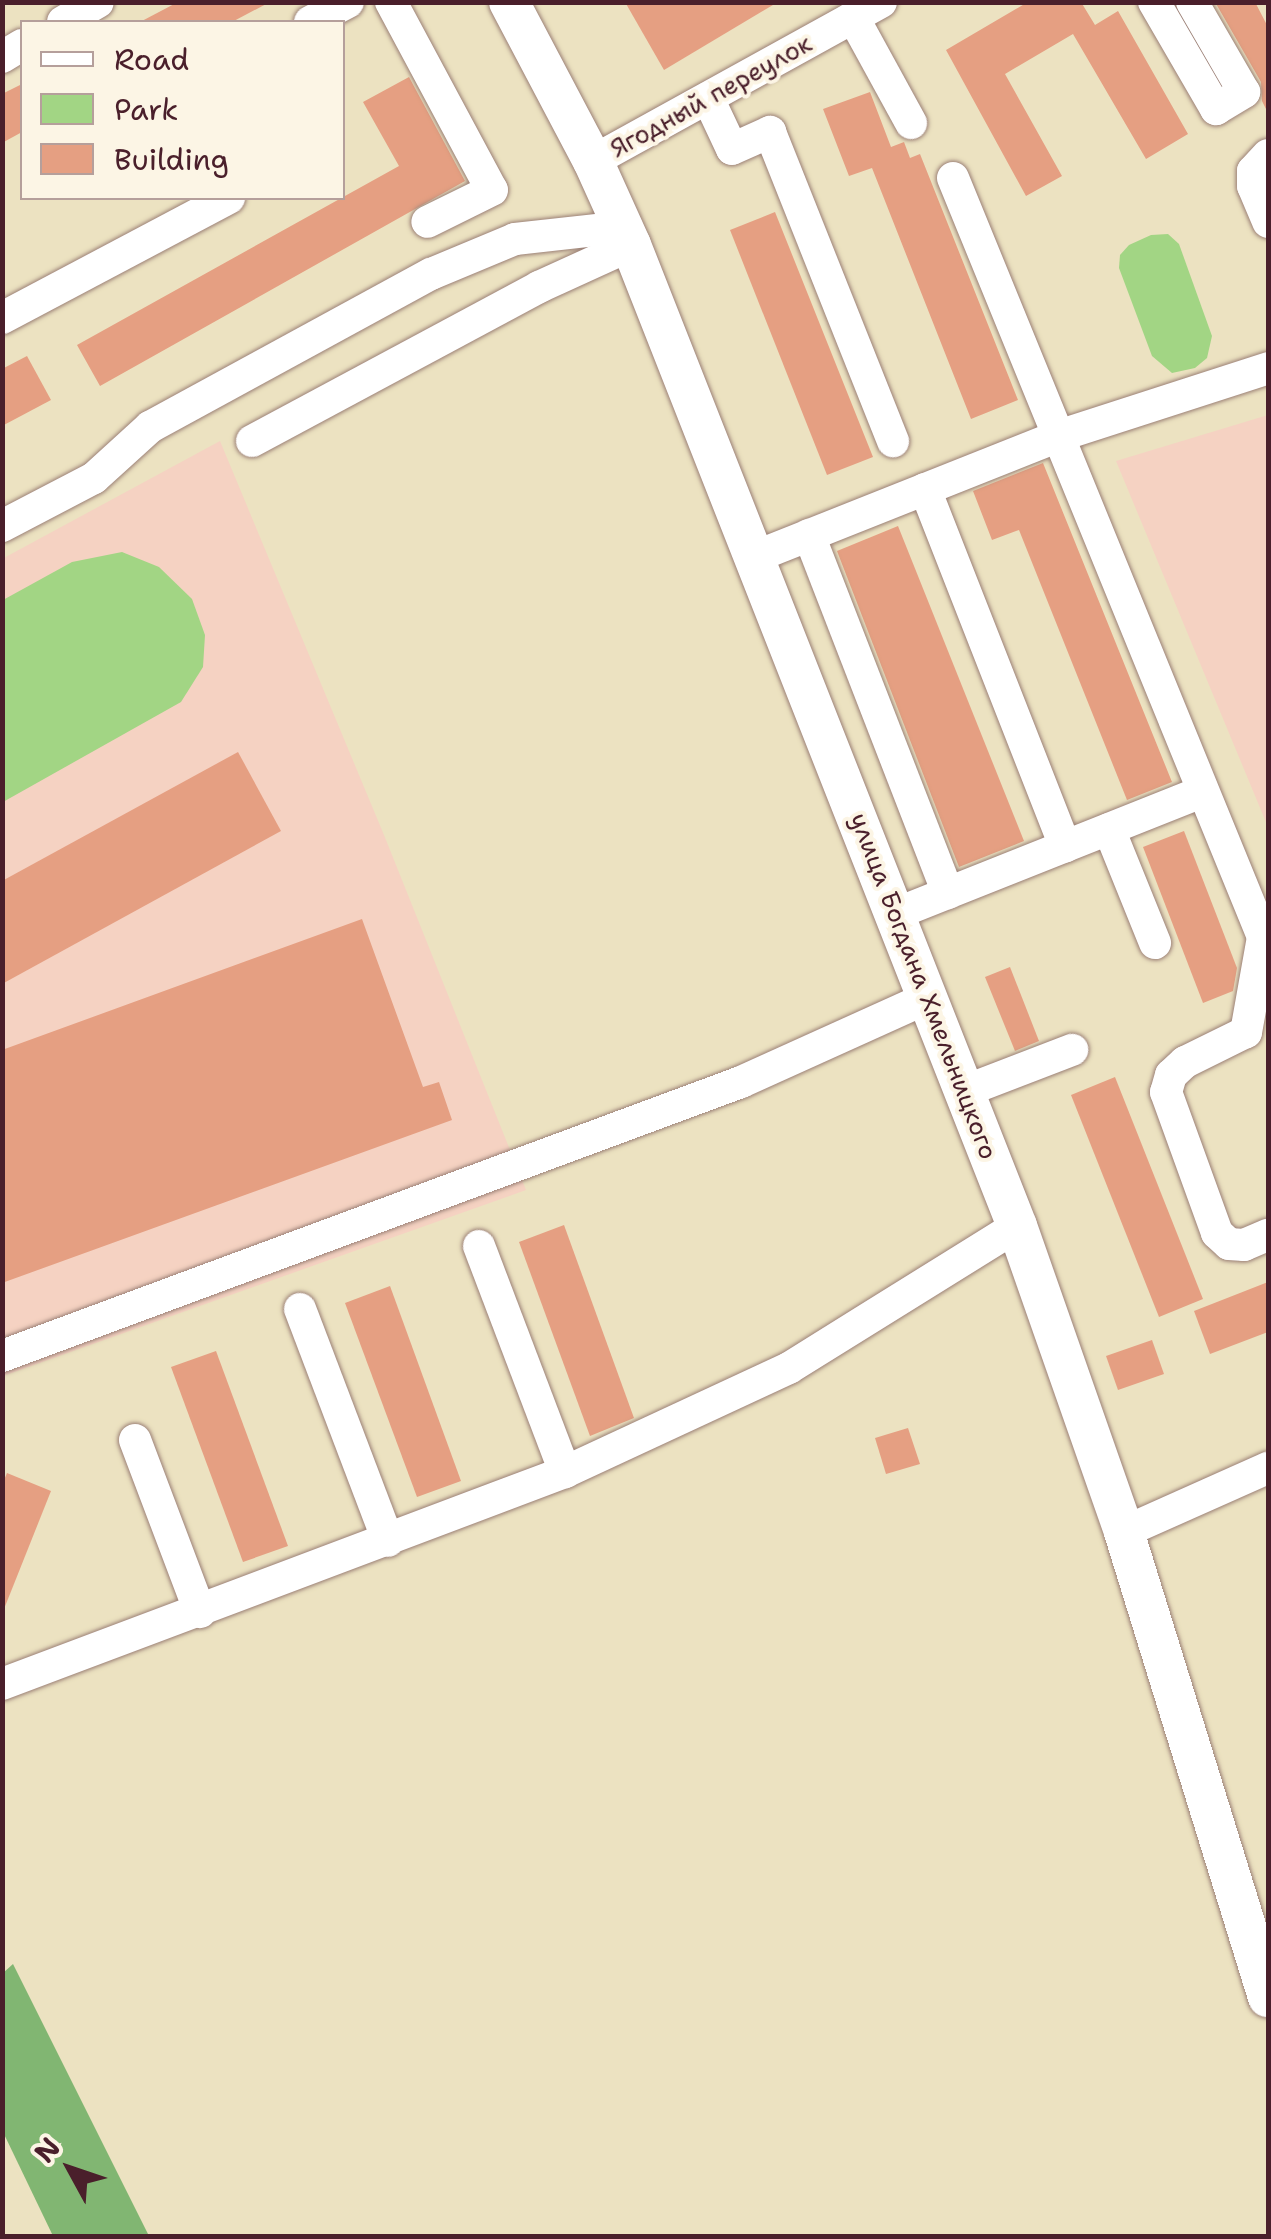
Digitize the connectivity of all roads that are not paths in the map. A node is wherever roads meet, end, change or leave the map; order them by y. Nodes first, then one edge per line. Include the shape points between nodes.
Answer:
1 (98, 2) edge
2 (348, 2) edge
3 (391, 2) edge
4 (509, 2) edge
5 (1154, 2) edge
6 (1192, 2) edge
7 (846, 13) edge
8 (66, 20) edge
9 (312, 20) edge
10 (708, 98) junction
11 (910, 123) dead end
12 (1268, 155) edge
13 (594, 161) junction
14 (953, 178) dead end
15 (226, 200) edge
16 (427, 222) dead end
17 (1268, 222) edge
18 (628, 236) junction
19 (516, 238) junction
20 (539, 288) junction
21 (2, 318) edge
22 (1268, 368) edge
23 (1058, 436) junction
24 (252, 441) dead end
25 (894, 441) dead end
26 (925, 489) junction
27 (2, 526) edge
28 (809, 535) junction
29 (757, 556) junction
30 (1200, 792) junction
31 (1110, 829) junction
32 (1065, 847) junction
33 (948, 893) junction
34 (896, 914) junction
35 (1266, 936) edge
36 (1155, 943) dead end
37 (929, 998) junction
38 (1258, 1039) edge
39 (1072, 1050) dead end
40 (966, 1091) junction
41 (1017, 1226) junction
42 (1268, 1236) edge
43 (479, 1246) dead end
44 (300, 1309) dead end
45 (2, 1356) edge
46 (135, 1440) dead end
47 (1268, 1468) edge
48 (566, 1472) junction
49 (1124, 1532) junction
50 (388, 1541) junction
51 (200, 1612) junction
52 (2, 1684) edge
53 (1268, 1997) edge

1 - 8 street
2 - 9 street
3 - 16 street via 492,190
4 - 13 main road, улица Богдана Хмельницкого
5 - 6 street via 1216,109 1244,92
7 - 10 street, Ягодный переулок
7 - 11 street
10 - 13 street, Ягодный переулок
10 - 25 street via 732,149 770,132
12 - 17 street via 1253,171 1252,186
13 - 18 main road, улица Богдана Хмельницкого
14 - 23 street
15 - 21 street
18 - 19 street
18 - 20 street
18 - 29 main road, улица Богдана Хмельницкого
19 - 20 street
19 - 27 street via 431,274 150,427 94,478
20 - 24 street
22 - 23 street
23 - 26 street
23 - 30 street
26 - 28 street
26 - 32 street
28 - 29 street
28 - 33 street
29 - 34 main road, улица Богдана Хмельницкого
30 - 31 street
30 - 35 street
31 - 32 street
31 - 36 street
32 - 33 street
33 - 34 street
34 - 37 main road, улица Богдана Хмельницкого
35 - 38 street
37 - 40 main road, улица Богдана Хмельницкого
37 - 45 street via 741,1082
38 - 42 street via 1186,1062 1171,1075 1166,1092 1218,1233 1229,1244 1244,1245
39 - 40 street
40 - 41 main road, улица Богдана Хмельницкого
41 - 48 street via 788,1368
41 - 49 main road, улица Богдана Хмельницкого
43 - 48 street
44 - 50 street
46 - 51 street
47 - 49 street
48 - 50 street
49 - 53 main road, улица Богдана Хмельницкого
50 - 51 street
51 - 52 street

